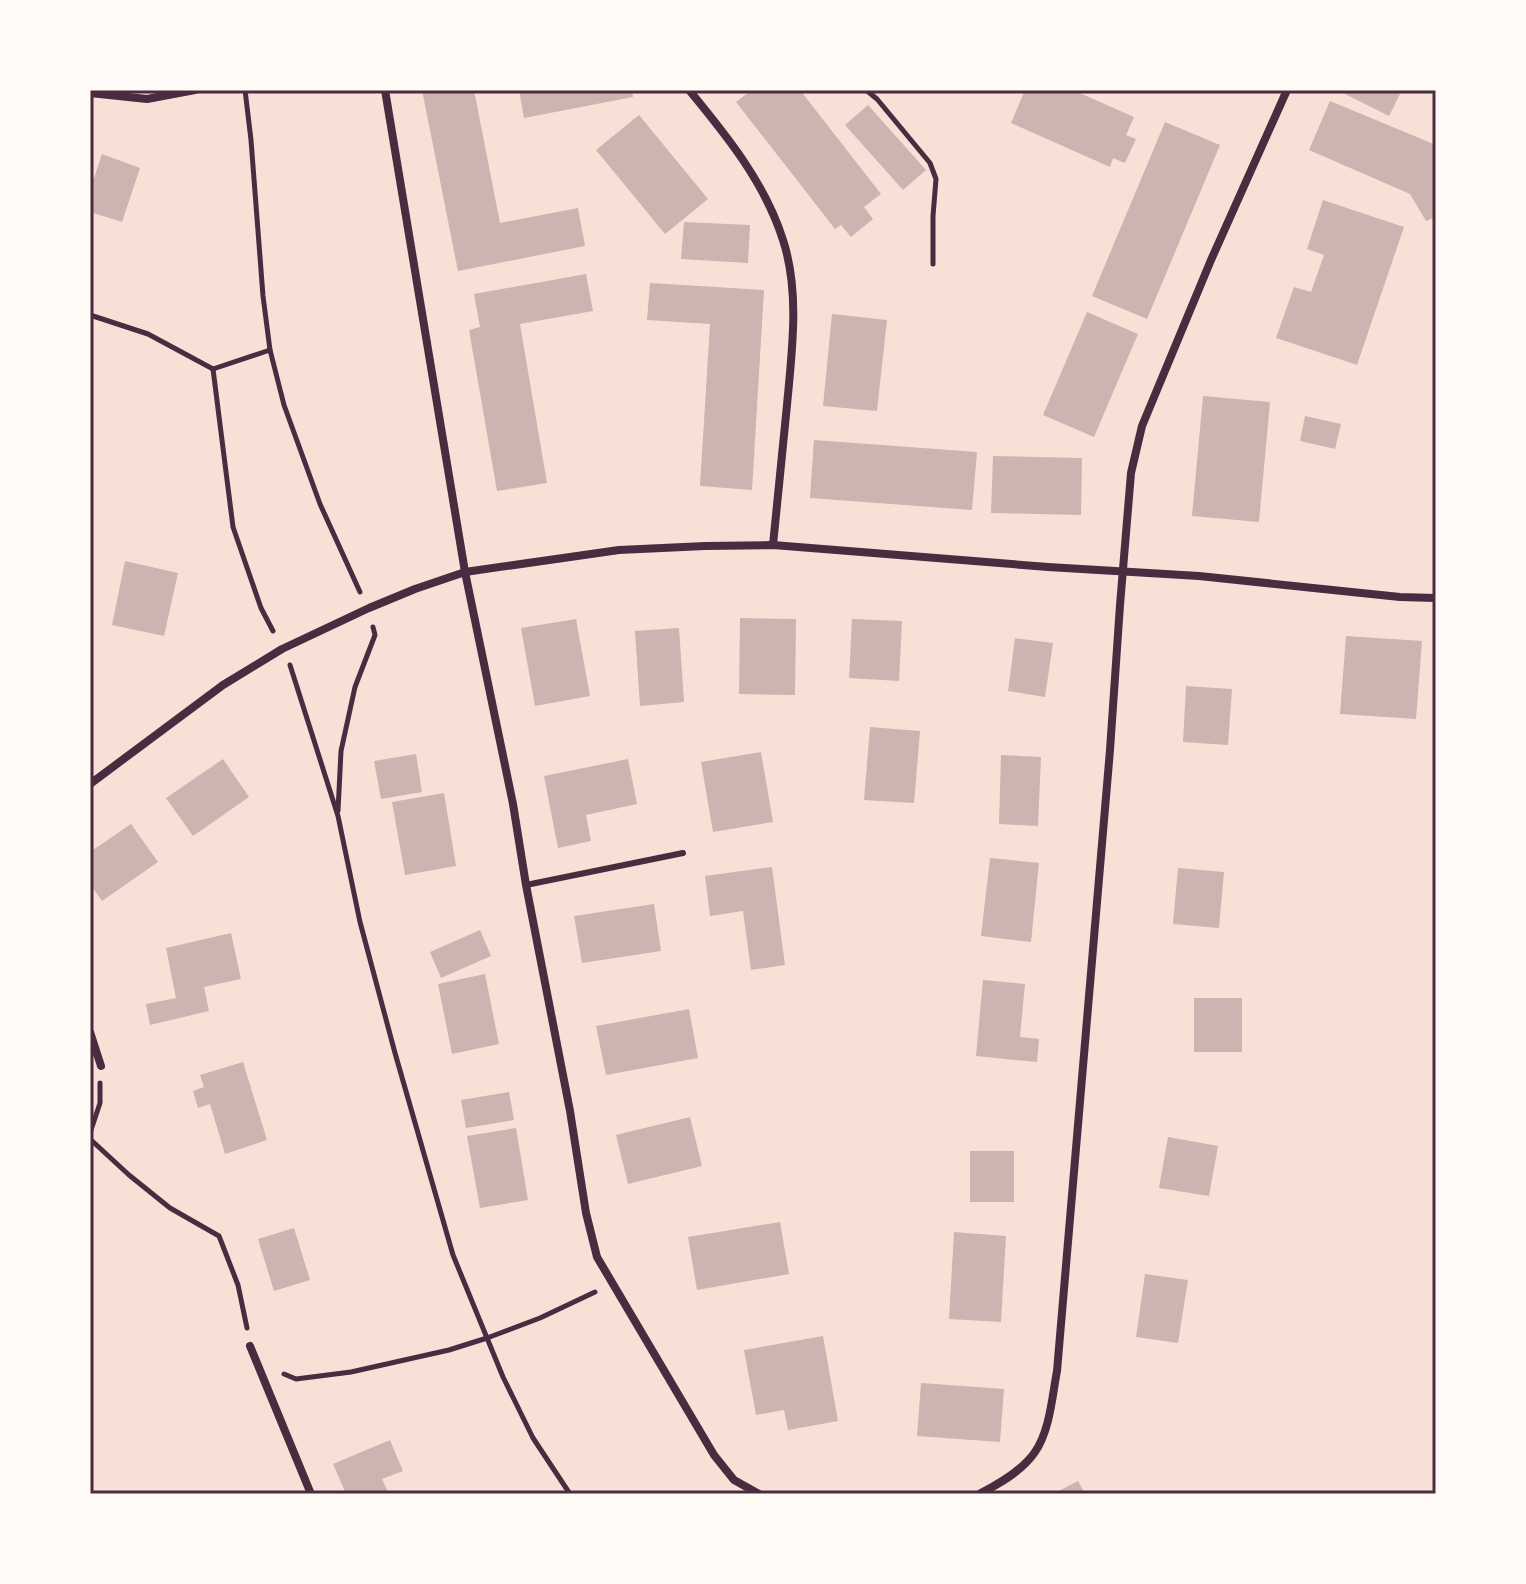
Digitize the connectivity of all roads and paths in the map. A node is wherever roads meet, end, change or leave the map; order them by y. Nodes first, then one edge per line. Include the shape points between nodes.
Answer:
1 (195, 90) edge
2 (245, 90) edge
3 (385, 90) edge
4 (689, 90) edge
5 (866, 90) edge
6 (1287, 90) edge
7 (90, 93) edge
8 (933, 264) dead end
9 (90, 315) edge
10 (270, 350) junction
11 (213, 369) junction
12 (773, 545) junction
13 (1123, 571) junction
14 (465, 572) junction
15 (1436, 598) edge
16 (369, 608) junction
17 (282, 649) junction
18 (90, 784) edge
19 (338, 816) junction
20 (683, 853) dead end
21 (526, 885) junction
22 (90, 1032) edge
23 (101, 1066) joint
24 (90, 1136) edge
25 (613, 1286) junction
26 (487, 1338) junction
27 (250, 1346) joint
28 (279, 1373) dead end
29 (311, 1494) edge
30 (570, 1494) edge
31 (759, 1494) edge
32 (979, 1494) edge

1 - 7 street via 147,99
2 - 10 path
3 - 14 street
4 - 12 street via 741,155 789,263 793,319
5 - 8 path via 930,163 936,179
6 - 13 street via 1142,426 1131,473
9 - 11 path via 148,334
10 - 11 path
10 - 16 path via 320,504
11 - 17 path via 233,527 261,608
12 - 13 street
12 - 14 street via 619,550
13 - 15 street
13 - 32 street via 1057,1371 1048,1422 1035,1452 1005,1482
14 - 16 street
14 - 21 street
16 - 17 street
16 - 19 path via 375,635 355,687 341,751
17 - 18 street via 223,685
17 - 19 path
19 - 26 path via 399,1067 453,1255
20 - 21 lane
21 - 25 street via 586,1213 597,1257
22 - 23 street
23 - 24 path via 100,1103
24 - 27 path via 170,1208 219,1236 238,1285
25 - 26 path
25 - 31 street via 714,1455 734,1480
26 - 28 path via 351,1372 296,1379
26 - 30 path via 533,1438
27 - 29 street

